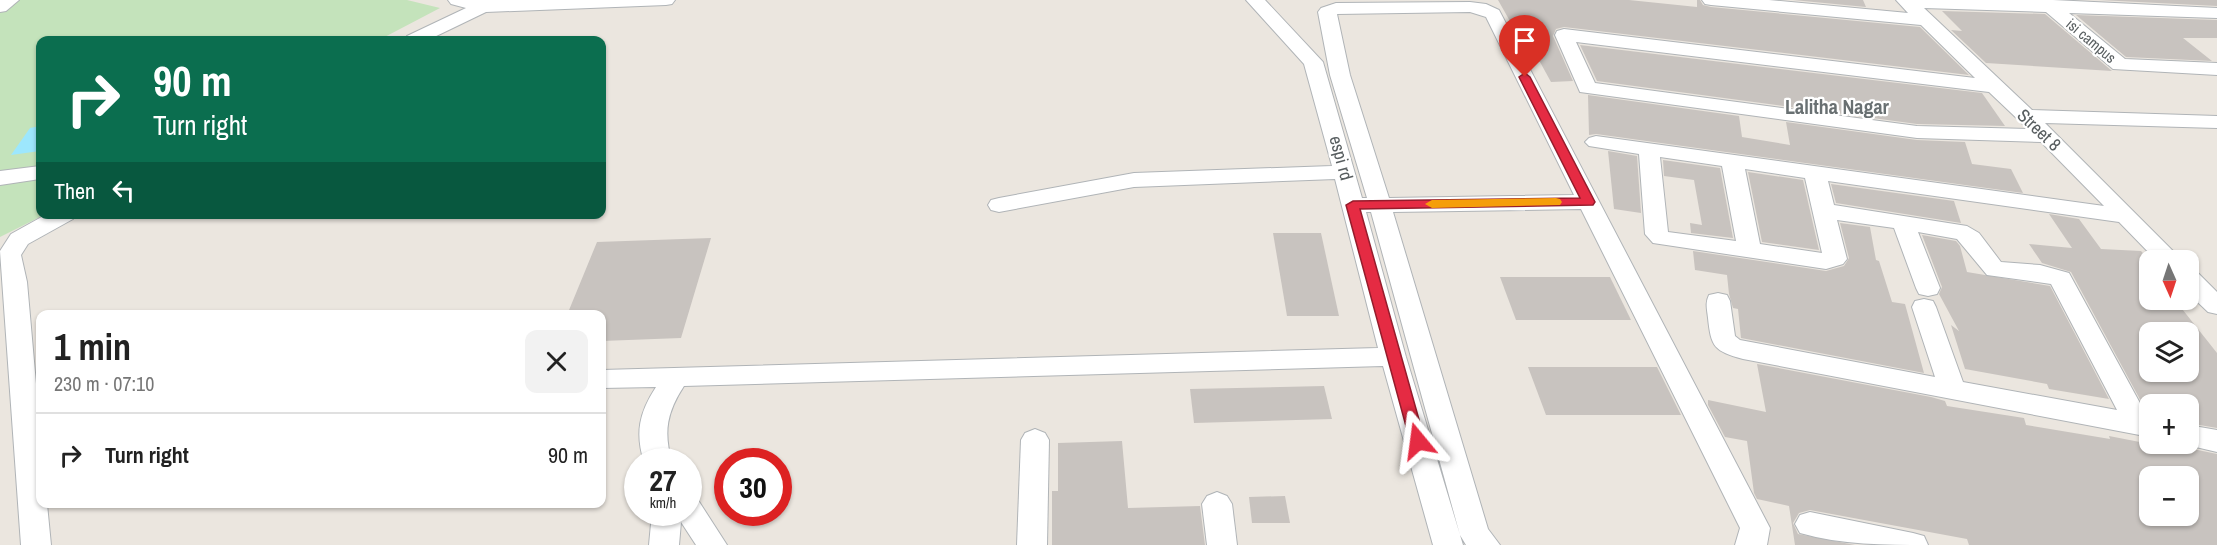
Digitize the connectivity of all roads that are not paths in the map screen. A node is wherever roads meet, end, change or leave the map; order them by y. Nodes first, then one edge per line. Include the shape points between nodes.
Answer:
1 (10, 0) edge
2 (457, 0) edge
3 (666, 0) edge
4 (1255, 0) edge
5 (1711, 0) edge
6 (1906, 1) edge
7 (2047, 4) edge
8 (0, 7) edge
9 (483, 7) junction
10 (2217, 14) edge
11 (1925, 20) junction
12 (422, 36) edge
13 (2217, 69) edge
14 (1329, 75) junction
15 (1992, 86) junction
16 (2025, 116) junction
17 (2217, 122) edge
18 (1357, 124) junction
19 (1332, 125) junction
20 (2047, 136) junction
21 (1596, 142) dead end
22 (1649, 149) junction
23 (1732, 160) junction
24 (1344, 172) junction
25 (1815, 172) junction
26 (36, 173) edge
27 (0, 178) edge
28 (1588, 202) junction
29 (999, 205) dead end
30 (1353, 205) junction
31 (1380, 205) junction
32 (1826, 212) junction
33 (2125, 216) junction
34 (57, 219) edge
35 (1903, 223) junction
36 (1749, 250) junction
37 (2160, 250) edge
38 (2199, 289) edge
39 (1718, 301) dead end
40 (1380, 305) junction
41 (2217, 306) edge
42 (1412, 317) junction
43 (1386, 331) junction
44 (1393, 357) junction
45 (677, 376) junction
46 (606, 379) edge
47 (1952, 388) junction
48 (2139, 417) edge
49 (2139, 425) edge
50 (2199, 437) edge
51 (1035, 440) dead end
52 (2217, 441) edge
53 (653, 448) edge
54 (1217, 504) dead end
55 (1810, 524) dead end
56 (666, 526) edge
57 (700, 526) edge
58 (36, 545) edge
59 (664, 545) edge
60 (712, 545) edge
61 (1032, 545) edge
62 (1222, 545) edge
63 (1448, 545) edge
64 (1485, 545) edge
65 (1750, 545) edge
66 (1913, 545) edge

1 - 8 street
2 - 9 street
3 - 9 street
4 - 14 street, espi rd
5 - 11 street
6 - 7 street
6 - 11 street, Street 8
7 - 10 street
7 - 13 street, isi campus via 2120,65
9 - 12 street
11 - 15 street, Street 8
14 - 18 street
14 - 19 street, espi rd
14 - 28 street via 1327,12 1331,9 1470,7 1487,11 1493,14
15 - 16 street, Street 8
15 - 20 street via 1564,35 1587,88 1917,132
16 - 17 street
16 - 20 street, Street 8
18 - 19 street
18 - 31 street
19 - 24 street, espi rd
20 - 33 street, Street 8
21 - 22 street
22 - 23 street
22 - 36 street via 1657,234 1661,238
23 - 25 street
23 - 36 street
24 - 29 street via 1134,180
24 - 30 street, espi rd
25 - 32 street
25 - 33 street
26 - 27 street
28 - 31 street
28 - 65 street via 1755,528
30 - 31 street
30 - 40 street, espi rd
31 - 42 street
32 - 35 street
32 - 36 street via 1835,259
33 - 37 street, Street 8
34 - 58 street via 20,239 9,255 15,282
35 - 47 street
35 - 48 street via 1971,236 1989,266 1995,269 2060,279
38 - 41 street
39 - 47 street via 1723,340 1731,346
40 - 42 street
40 - 43 street, espi rd
42 - 43 street
42 - 64 street via 1474,535
43 - 44 street, espi rd
44 - 45 street
44 - 63 street, espi rd
45 - 46 street
45 - 53 street via 650,426
47 - 49 street
50 - 52 street
51 - 61 street
54 - 62 street
55 - 66 street
56 - 59 street
57 - 60 street

